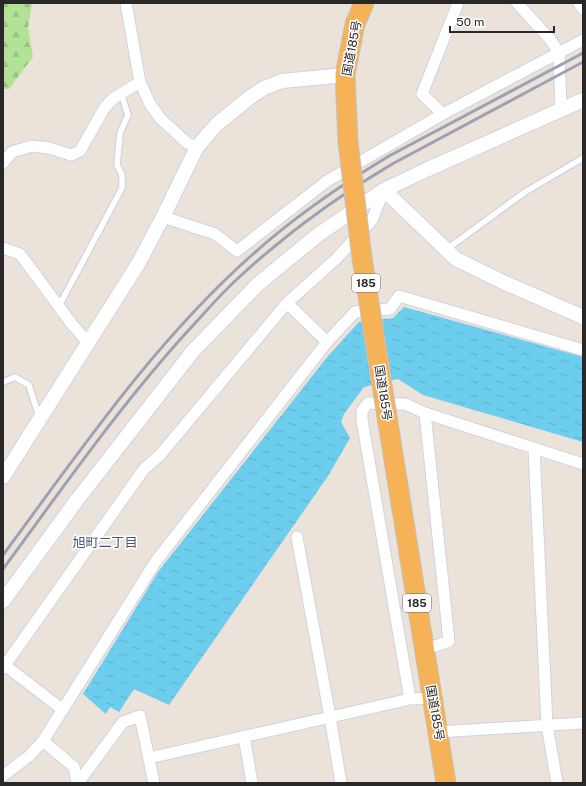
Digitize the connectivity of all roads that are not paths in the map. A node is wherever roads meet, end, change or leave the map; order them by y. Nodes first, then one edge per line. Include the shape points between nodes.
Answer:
1 (126, 3) edge
2 (364, 3) edge
3 (458, 3) edge
4 (517, 3) edge
5 (579, 3) edge
6 (583, 9) edge
7 (583, 40) edge
8 (560, 53) junction
9 (345, 75) junction
10 (140, 82) junction
11 (121, 93) junction
12 (583, 100) edge
13 (561, 110) junction
14 (443, 114) junction
15 (197, 147) junction
16 (583, 158) edge
17 (3, 163) edge
18 (384, 190) junction
19 (163, 217) junction
20 (3, 248) edge
21 (447, 250) junction
22 (287, 303) junction
23 (59, 306) junction
24 (583, 317) edge
25 (327, 342) junction
26 (88, 343) junction
27 (583, 350) edge
28 (3, 382) edge
29 (425, 413) junction
30 (40, 419) junction
31 (534, 448) junction
32 (583, 464) edge
33 (3, 477) edge
34 (297, 537) dead end
35 (3, 601) edge
36 (424, 650) junction
37 (4, 667) edge
38 (432, 698) junction
39 (410, 699) junction
40 (63, 710) junction
41 (330, 717) junction
42 (583, 723) edge
43 (547, 725) junction
44 (438, 732) junction
45 (244, 736) junction
46 (43, 741) junction
47 (148, 758) junction
48 (3, 776) edge
49 (78, 783) edge
50 (154, 783) edge
51 (252, 783) edge
52 (341, 783) edge
53 (446, 783) edge
54 (557, 783) edge

1 - 10 street
2 - 9 highway, 国道185号 / 185 via 355,24
3 - 14 street via 422,94
4 - 8 street
5 - 6 street
7 - 8 street
8 - 13 street
8 - 14 street
9 - 15 street via 282,81 264,88 216,125
9 - 36 highway, 国道185号 / 185, bridge via 348,142 362,258
10 - 11 street
10 - 15 street via 160,118 187,142
11 - 17 street via 105,107 80,151 71,155 32,146 12,152
11 - 23 lane via 128,115 120,133 117,165 122,176 122,188
12 - 13 street
13 - 18 street
14 - 19 street via 327,181 237,251 215,234
15 - 19 street
16 - 21 lane via 525,192
18 - 21 street
18 - 22 street via 372,220 336,259
18 - 35 street via 320,234 258,284 193,352 77,500
19 - 26 street via 138,264
20 - 23 street via 20,254
21 - 24 street via 456,259
22 - 25 street
22 - 37 street via 160,455 144,469
23 - 26 street
25 - 27 street via 355,312 390,310 399,296
25 - 40 street via 156,561
26 - 30 street
28 - 30 lane via 15,377 29,385
29 - 31 street
29 - 36 street via 449,641
29 - 39 street via 405,404 368,403 362,411
30 - 33 street
31 - 32 street
31 - 43 street
34 - 41 street
36 - 38 highway, 国道185号 / 185
37 - 40 street
38 - 39 street
38 - 44 highway, 国道185号 / 185
39 - 41 street
40 - 46 street
41 - 45 street
41 - 52 street
42 - 43 street
43 - 44 street
43 - 54 street
44 - 53 highway, 国道185号 / 185
45 - 47 street
45 - 51 street
46 - 48 street via 29,756
46 - 49 street via 74,767
47 - 49 street via 140,716 123,722
47 - 50 street

